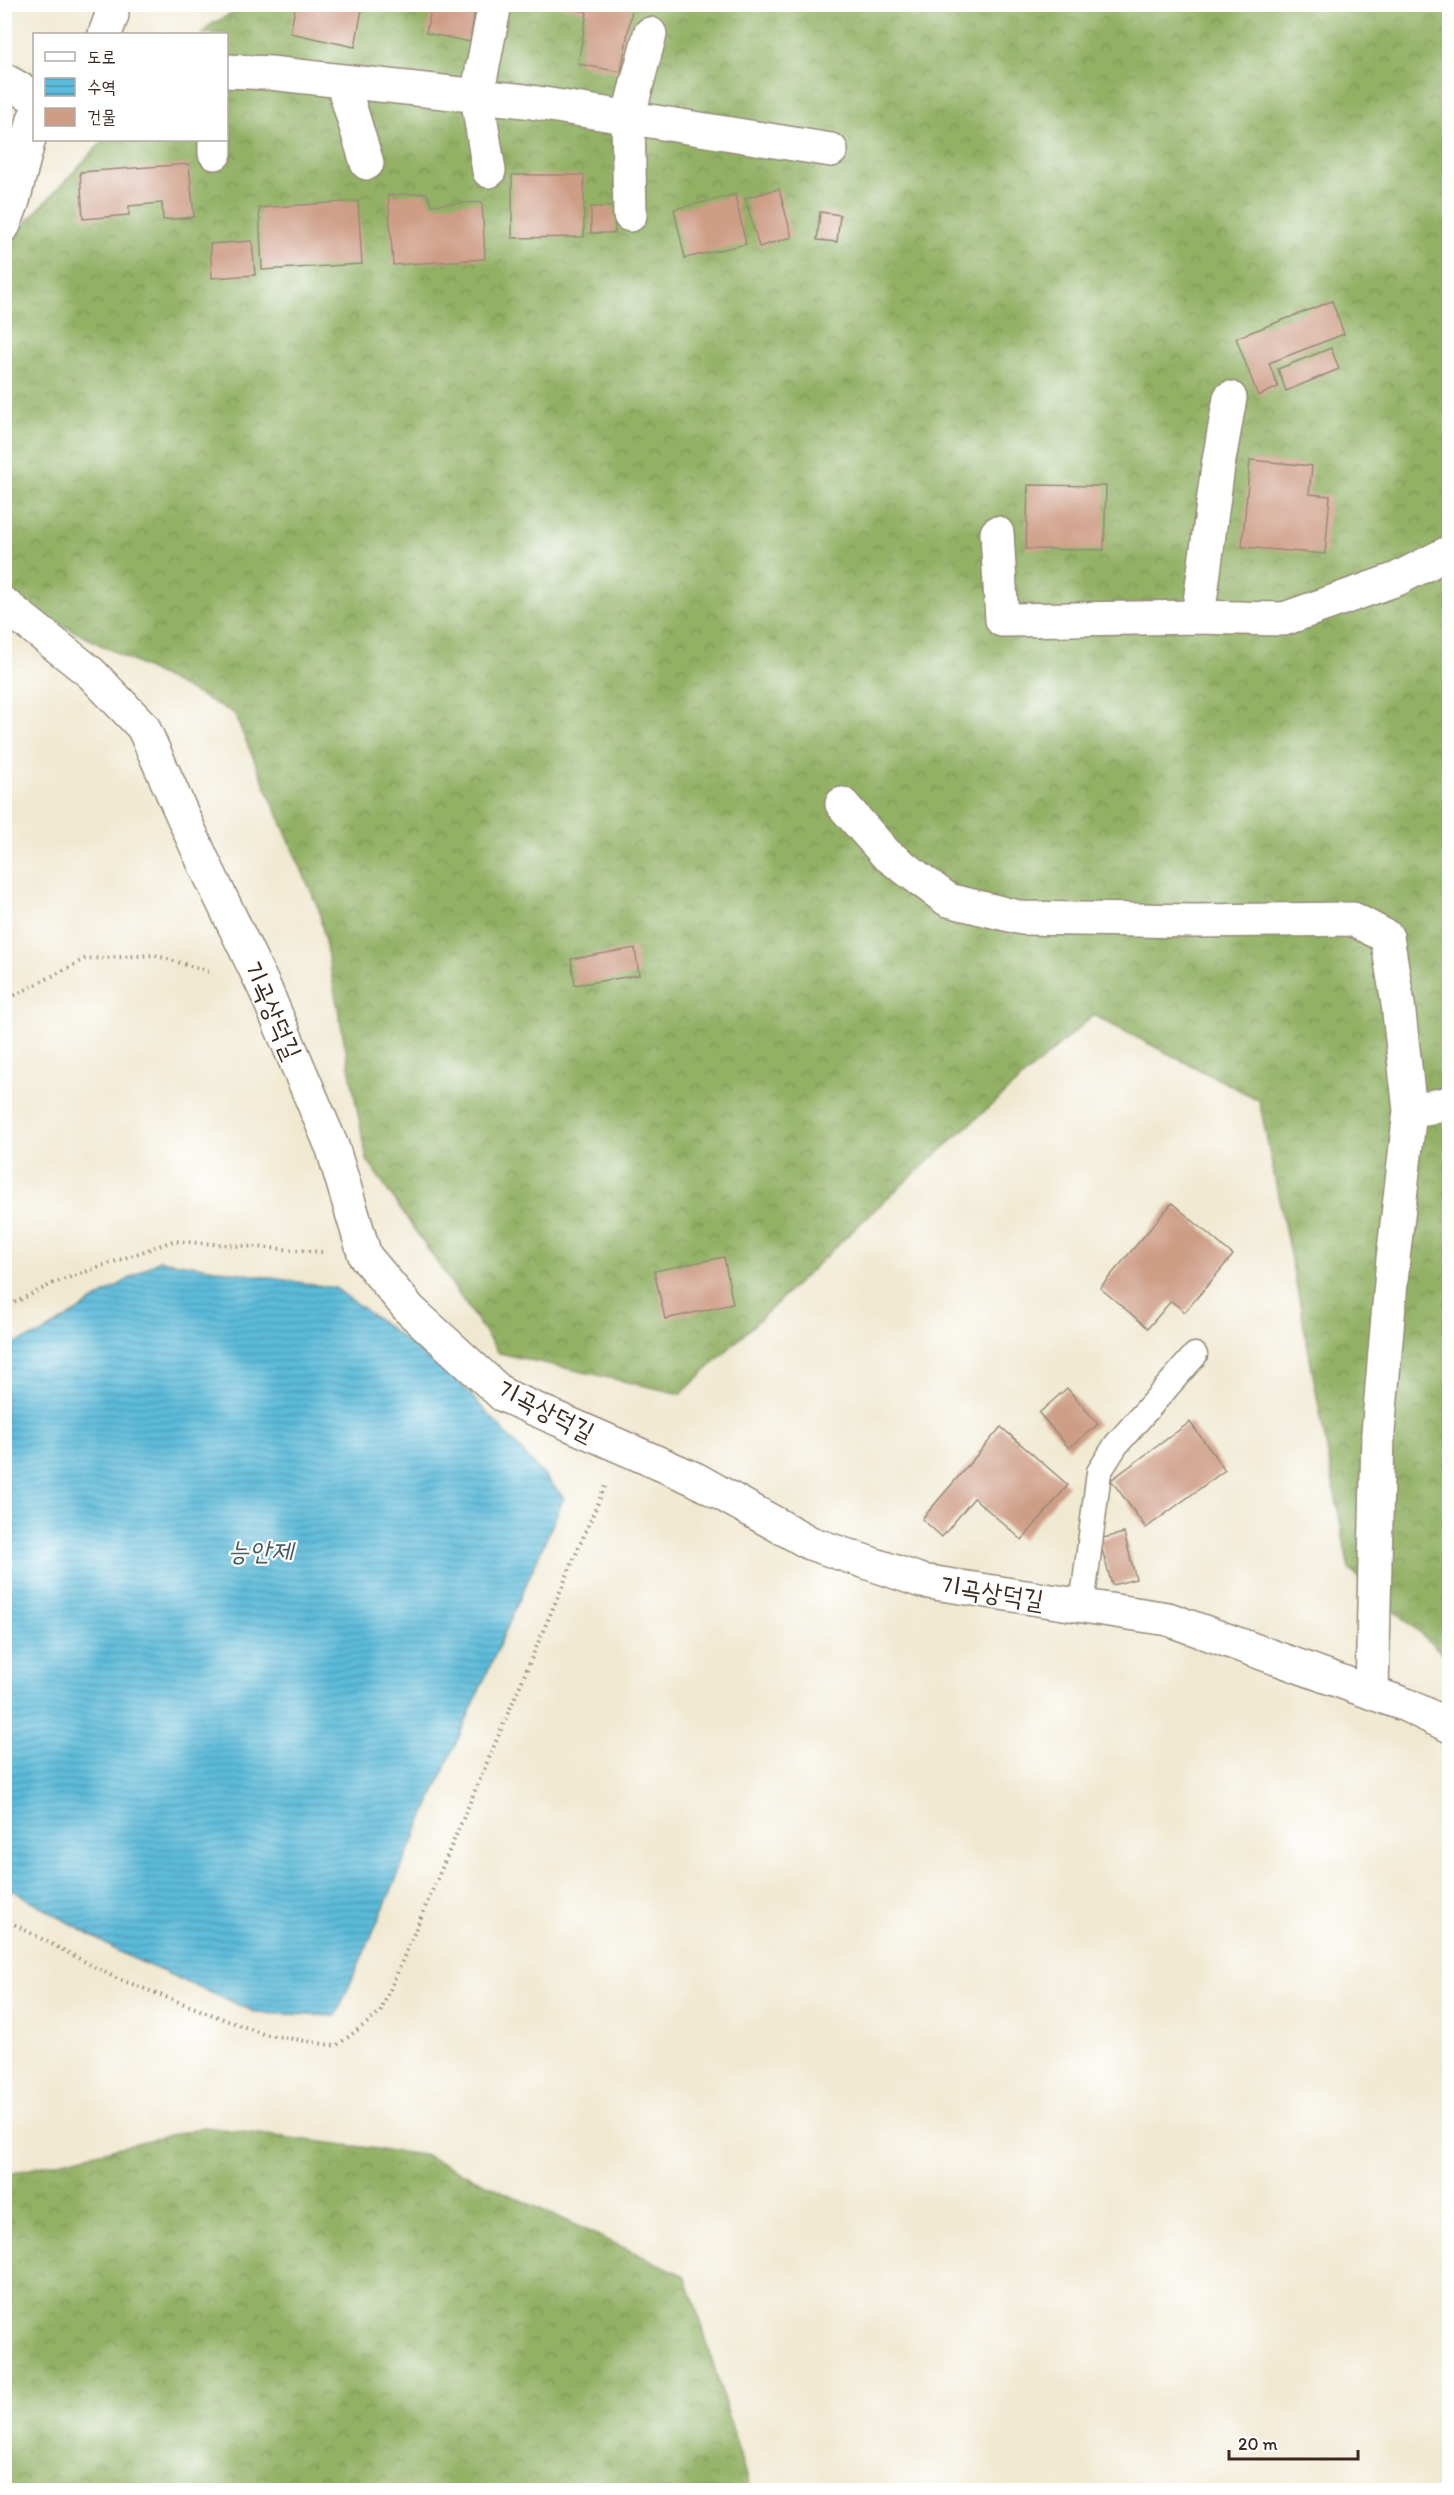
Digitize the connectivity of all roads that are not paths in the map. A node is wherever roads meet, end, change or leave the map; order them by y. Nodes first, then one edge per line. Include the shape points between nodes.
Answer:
1 (111, 4) edge
2 (495, 4) edge
3 (105, 33) edge
4 (650, 34) dead end
5 (228, 71) edge
6 (4, 80) edge
7 (342, 81) junction
8 (33, 96) edge
9 (477, 96) junction
10 (628, 118) junction
11 (33, 123) edge
12 (831, 150) dead end
13 (367, 163) dead end
14 (489, 171) dead end
15 (630, 215) dead end
16 (4, 225) edge
17 (1230, 398) dead end
18 (997, 533) dead end
19 (1449, 552) edge
20 (4, 604) edge
21 (1198, 617) junction
22 (842, 804) dead end
23 (1449, 1103) edge
24 (1410, 1111) junction
25 (1195, 1354) dead end
26 (1082, 1606) junction
27 (1372, 1693) junction
28 (1449, 1726) edge

1 - 3 street via 112,15
2 - 9 street
4 - 10 street
5 - 7 street
6 - 8 street
7 - 9 street
7 - 13 street
9 - 10 street
9 - 14 street
10 - 12 street
10 - 15 street
11 - 16 street
17 - 21 street
18 - 21 street via 1002,620
19 - 21 street via 1397,579 1284,620
20 - 26 street, 기곡상덕길 via 92,674 143,726 265,989 333,1149 365,1256 410,1310 503,1395 695,1479 810,1543 922,1581
22 - 24 street via 886,854 948,900 1022,918 1353,920 1387,937
23 - 24 street
24 - 27 street via 1392,1259 1378,1433
25 - 26 lane via 1116,1445 1099,1472
26 - 27 street, 기곡상덕길 via 1168,1619
27 - 28 street, 기곡상덕길

